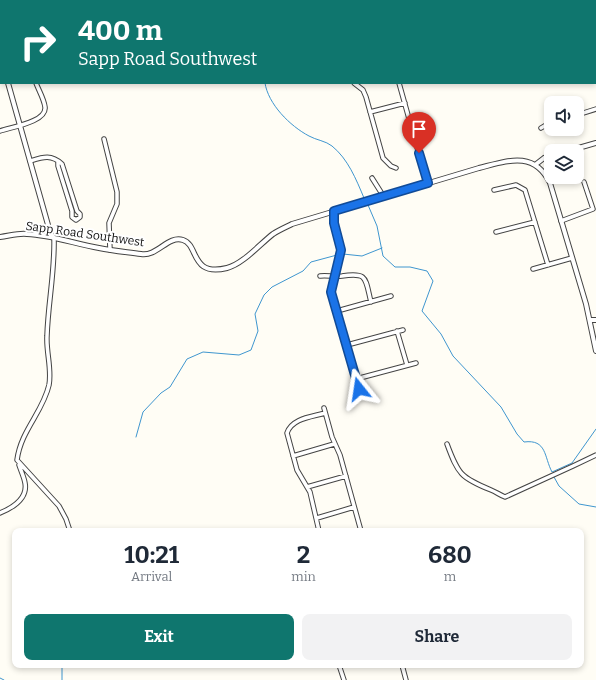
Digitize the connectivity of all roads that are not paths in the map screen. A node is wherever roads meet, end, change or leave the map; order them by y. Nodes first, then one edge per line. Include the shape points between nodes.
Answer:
1 (8, 84) edge
2 (36, 84) edge
3 (355, 84) edge
4 (399, 84) edge
5 (405, 103) junction
6 (596, 109) edge
7 (370, 112) junction
8 (584, 113) edge
9 (20, 125) junction
10 (544, 126) edge
11 (541, 128) dead end
12 (0, 131) edge
13 (104, 139) dead end
14 (596, 143) edge
15 (584, 146) edge
16 (544, 158) edge
17 (30, 161) junction
18 (58, 161) junction
19 (535, 166) junction
20 (396, 168) dead end
21 (372, 178) dead end
22 (584, 182) dead end
23 (428, 183) junction
24 (494, 190) dead end
25 (384, 196) junction
26 (334, 211) junction
27 (561, 221) junction
28 (535, 222) junction
29 (496, 232) dead end
30 (0, 237) edge
31 (54, 238) junction
32 (110, 250) junction
33 (572, 258) junction
34 (548, 265) junction
35 (534, 269) dead end
36 (320, 276) dead end
37 (334, 276) junction
38 (391, 296) dead end
39 (371, 302) junction
40 (337, 311) junction
41 (590, 320) junction
42 (596, 320) edge
43 (403, 330) dead end
44 (397, 331) junction
45 (347, 345) junction
46 (596, 351) edge
47 (416, 362) dead end
48 (407, 365) junction
49 (356, 379) junction
50 (359, 389) dead end
51 (324, 408) dead end
52 (325, 413) junction
53 (334, 444) junction
54 (447, 444) dead end
55 (596, 454) edge
56 (293, 456) junction
57 (18, 462) junction
58 (346, 476) junction
59 (306, 487) junction
60 (354, 507) junction
61 (0, 513) edge
62 (317, 518) junction
63 (69, 528) edge
64 (319, 528) edge
65 (360, 528) edge
66 (341, 668) edge
67 (403, 668) edge
68 (344, 680) edge
69 (406, 680) edge

1 - 9 street
2 - 9 street via 45,105 44,112 38,119
3 - 7 street via 363,90
4 - 5 street
5 - 7 street
5 - 23 street
6 - 8 street
7 - 20 street via 383,158
9 - 12 street
9 - 17 street
10 - 11 street
13 - 32 street via 117,192 117,204 109,223
14 - 15 street
16 - 19 street
17 - 18 street via 48,156
17 - 31 street via 50,232
18 - 18 street via 72,217 76,220 80,214 64,167
19 - 23 street, Sapp Road Southwest via 518,160 509,160
19 - 27 street, Sapp Road Southwest via 546,175 550,183
21 - 25 street
22 - 27 street via 593,209
23 - 25 street, Sapp Road Southwest
24 - 28 street via 512,185 522,187 528,195
25 - 26 street, Sapp Road Southwest
26 - 32 street, Sapp Road Southwest via 283,228 227,268 204,267 188,242 182,239 169,242 148,254
26 - 37 street via 334,223 341,247
27 - 33 street, Sapp Road Southwest
28 - 29 street
28 - 34 street
30 - 31 street, Sapp Road Southwest via 27,234
31 - 32 street, Sapp Road Southwest
31 - 57 street via 46,338 49,384 46,395 22,439 18,450
33 - 34 street
33 - 41 street, Sapp Road Southwest
34 - 35 street
36 - 37 street
37 - 39 street via 359,274 366,283
37 - 40 street via 331,292
38 - 39 street
39 - 40 street
40 - 45 street
41 - 42 street
41 - 46 street, Sapp Road Southwest
43 - 44 street
44 - 45 street
44 - 48 street
45 - 49 street
47 - 48 street
48 - 49 street
49 - 50 street
51 - 52 street
52 - 53 street
52 - 56 street via 296,421 288,428 287,438
53 - 56 street
53 - 58 street
54 - 55 street via 452,459 467,480 505,496
56 - 59 street
57 - 61 street via 26,484 24,494 13,507
57 - 63 street via 59,506
58 - 59 street
58 - 60 street
59 - 62 street
60 - 62 street
60 - 65 street
62 - 64 street
66 - 68 street
67 - 69 street

